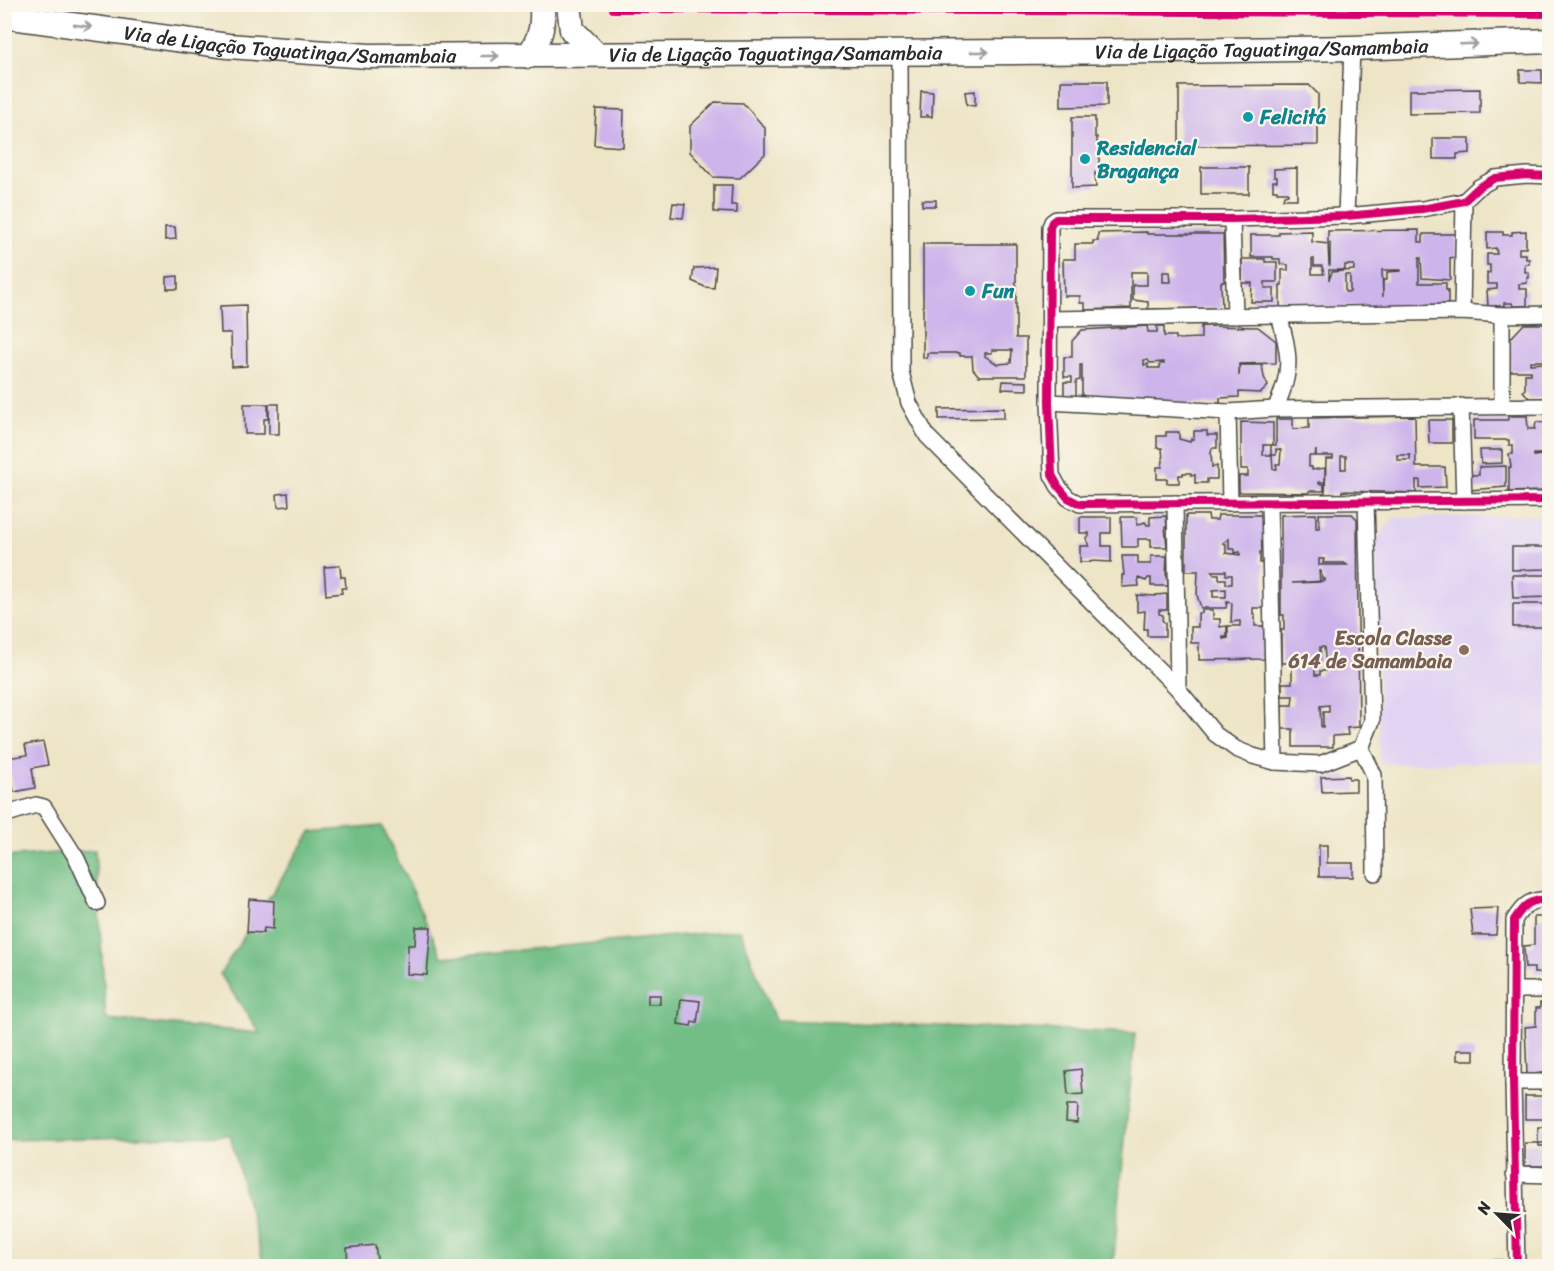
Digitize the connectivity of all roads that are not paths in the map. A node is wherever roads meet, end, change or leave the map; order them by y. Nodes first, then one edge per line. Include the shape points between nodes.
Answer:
1 (542, 4) edge
2 (569, 4) edge
3 (4, 16) edge
4 (1550, 41) edge
5 (1352, 48) junction
6 (900, 52) junction
7 (596, 54) junction
8 (529, 56) junction
9 (1550, 176) edge
10 (1464, 201) junction
11 (1346, 216) junction
12 (1232, 219) junction
13 (1462, 312) junction
14 (1550, 314) edge
15 (1279, 315) junction
16 (1502, 315) junction
17 (1235, 316) junction
18 (1051, 319) junction
19 (1049, 402) junction
20 (1461, 406) junction
21 (1502, 406) junction
22 (1550, 406) edge
23 (1275, 409) junction
24 (1228, 412) junction
25 (1366, 500) junction
26 (1550, 500) edge
27 (1464, 501) junction
28 (1175, 503) junction
29 (1230, 503) junction
30 (1269, 503) junction
31 (1178, 689) junction
32 (1361, 748) junction
33 (1275, 762) junction
34 (4, 815) edge
35 (1375, 873) dead end
36 (1550, 898) edge
37 (97, 903) dead end
38 (1515, 990) junction
39 (1550, 990) edge
40 (1513, 1082) junction
41 (1550, 1082) edge
42 (1514, 1174) junction
43 (1550, 1174) edge
44 (1517, 1266) edge

1 - 8 main road via 540,38
2 - 7 main road via 572,30
3 -> 8 main road, Via de Ligação Taguatinga/Samambaia via 228,46 369,56
5 -> 4 main road, Via de Ligação Taguatinga/Samambaia
6 -> 5 main road, Via de Ligação Taguatinga/Samambaia
5 - 11 street
6 - 7 main road, Via de Ligação Taguatinga/Samambaia
6 - 31 street via 901,372 909,403 927,436
7 - 8 main road, Via de Ligação Taguatinga/Samambaia
9 - 10 street via 1494,178
10 - 11 street
10 - 13 street
11 - 12 street
12 - 17 street
12 - 18 street via 1056,219 1050,227
13 - 15 street
13 - 16 street
14 - 16 street
15 - 17 street
15 - 23 street via 1288,358 1286,385
16 - 21 street
17 - 18 street
18 - 19 street
19 - 24 street
19 - 28 street via 1052,475 1068,498 1080,504
20 - 21 street
20 - 23 street
20 - 27 street
21 - 22 street
23 - 24 street
24 - 29 street
25 - 27 street
25 - 30 street
25 - 32 street via 1372,721
26 - 27 street
28 - 29 street
28 - 31 street
29 - 30 street
30 - 33 street
31 - 33 street via 1215,734 1236,749
32 - 33 street via 1320,764
32 - 35 street via 1374,775
34 - 37 street via 36,805 44,807 77,859
36 - 38 street via 1523,906 1514,920
38 - 39 street
38 - 40 street
40 - 41 street
40 - 42 street
42 - 43 street
42 - 44 street

